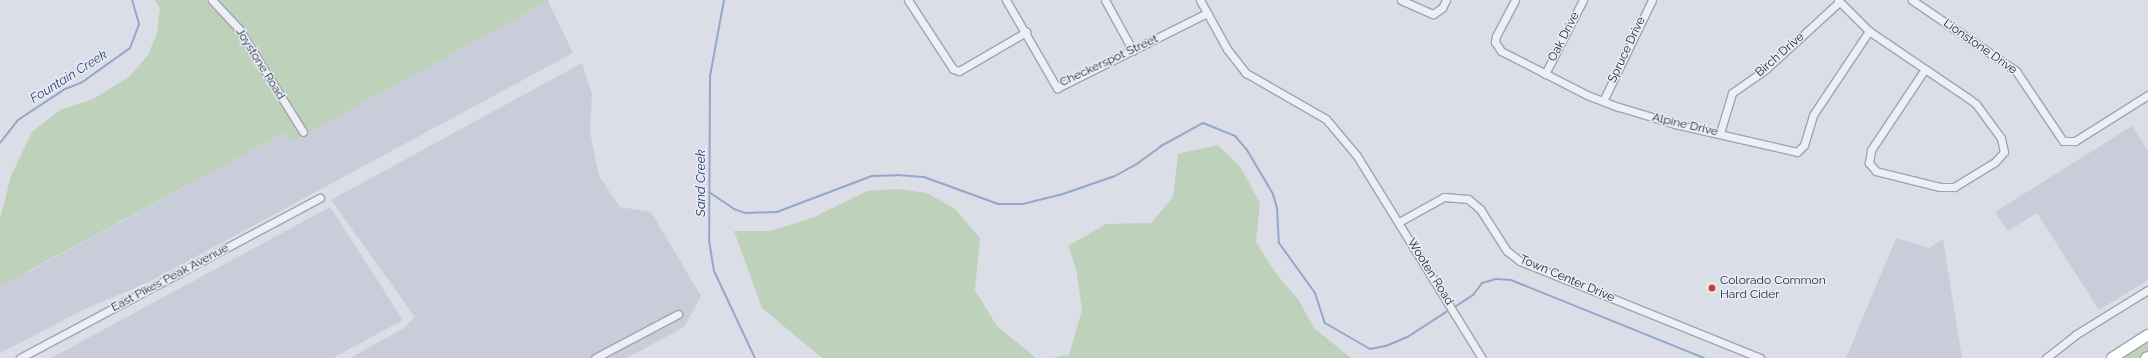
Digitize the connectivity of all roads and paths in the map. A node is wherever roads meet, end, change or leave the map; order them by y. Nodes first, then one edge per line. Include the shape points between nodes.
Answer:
1 (212, 0) edge
2 (908, 0) edge
3 (1006, 0) edge
4 (1105, 0) edge
5 (1200, 0) edge
6 (1401, 0) edge
7 (1446, 0) edge
8 (1515, 0) edge
9 (1583, 0) edge
10 (1652, 0) edge
11 (1912, 0) edge
12 (1838, 1) edge
13 (1207, 13) junction
14 (1869, 31) junction
15 (1026, 32) junction
16 (1133, 51) junction
17 (1925, 69) junction
18 (1545, 74) junction
19 (2148, 95) edge
20 (1603, 101) junction
21 (303, 132) dead end
22 (1720, 133) junction
23 (320, 198) dead end
24 (1399, 222) junction
25 (2148, 290) edge
26 (678, 314) dead end
27 (2148, 335) edge
28 (20, 358) edge
29 (595, 358) edge
30 (1482, 358) edge
31 (1760, 358) edge
32 (2046, 358) edge
33 (2112, 358) edge

1 - 21 street, Joystone Road via 239,28
2 - 15 street via 953,69 959,71
3 - 15 street, Checkerspot Street
4 - 16 street
5 - 13 street, Wooten Road
6 - 7 street via 1433,14 1442,8
8 - 18 street, Alpine Drive via 1496,36 1497,47
9 - 18 street, Oak Drive
10 - 20 street, Spruce Drive
11 - 19 street, Lionstone Drive via 2016,71 2063,142 2075,141
12 - 14 street
12 - 22 street, Birch Drive via 1766,69 1732,93
13 - 16 street, Checkerspot Street
13 - 24 street, Wooten Road via 1231,55 1246,73 1326,119 1357,156
14 - 17 street
14 - 22 street, Alpine Drive via 1814,115 1801,150 1791,152
15 - 16 street, Checkerspot Street via 1057,88
17 - 17 street via 1871,150 1869,163 1876,171 1940,187 1954,186 1995,162 2004,152 2004,145 1976,104
18 - 20 street, Alpine Drive
20 - 22 street, Alpine Drive via 1668,122
23 - 28 street, East Pikes Peak Avenue
24 - 30 street, Wooten Road
24 - 31 street, Town Center Drive via 1444,197 1468,199 1480,209 1507,251 1520,261
25 - 32 street via 2075,335
26 - 29 street
27 - 33 highway

